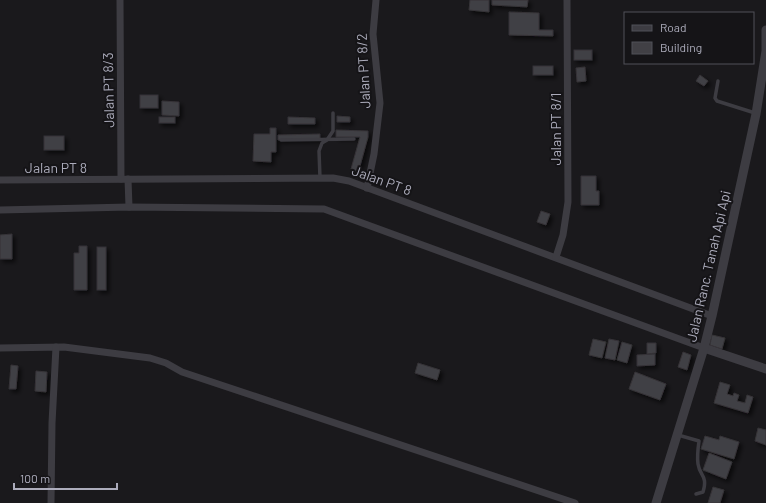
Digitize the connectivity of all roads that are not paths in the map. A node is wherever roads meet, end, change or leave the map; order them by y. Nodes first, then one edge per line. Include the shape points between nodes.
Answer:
1 (120, 0) edge
2 (376, 0) edge
3 (567, 0) edge
4 (766, 30) edge
5 (718, 81) dead end
6 (333, 113) dead end
7 (756, 114) junction
8 (281, 140) dead end
9 (327, 140) junction
10 (354, 140) dead end
11 (320, 178) junction
12 (0, 180) edge
13 (126, 182) junction
14 (367, 188) junction
15 (128, 204) junction
16 (0, 210) edge
17 (556, 257) junction
18 (712, 316) junction
19 (56, 347) junction
20 (0, 348) edge
21 (704, 348) junction
22 (766, 369) edge
23 (677, 435) junction
24 (696, 494) dead end
25 (52, 503) edge
26 (575, 503) edge
27 (656, 503) edge

1 - 13 street, Jalan PT 8/3
2 - 14 street, Jalan PT 8/2 via 373,34 380,103
3 - 17 street, Jalan PT 8/1 via 568,202 563,235
4 - 7 street, Jalan Ranc. Tanah Api Api via 766,51
5 - 7 lane via 715,98 717,101
6 - 9 lane via 332,131
7 - 18 street, Jalan Ranc. Tanah Api Api
8 - 9 lane
9 - 10 lane
9 - 11 lane via 319,150
11 - 13 street, Jalan PT 8
11 - 14 street, Jalan PT 8 via 349,180
12 - 13 street, Jalan PT 8
13 - 15 street, Jalan PT 8/3
14 - 17 street, Jalan PT 8
15 - 16 street
15 - 21 street via 324,209
17 - 18 street, Jalan PT 8
18 - 21 street, Jalan Ranc. Tanah Api Api
19 - 20 street
19 - 25 street via 52,423
19 - 26 street via 150,358 182,372
21 - 22 street
21 - 23 street, Jalan Ranc. Tanah Api Api
23 - 24 lane via 699,441 698,465 706,484 703,492
23 - 27 street, Jalan Ranc. Tanah Api Api

